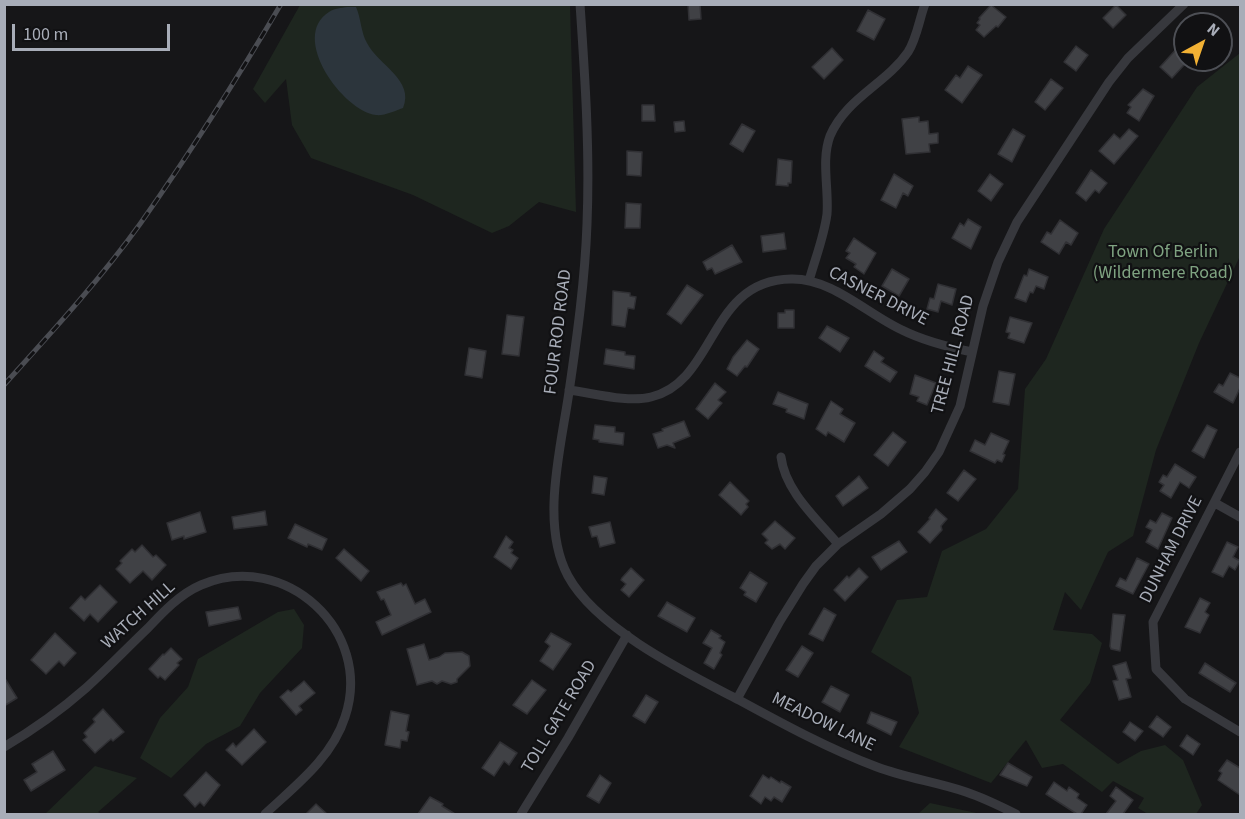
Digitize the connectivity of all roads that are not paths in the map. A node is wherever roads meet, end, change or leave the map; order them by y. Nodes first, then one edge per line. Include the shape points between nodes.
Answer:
1 (580, 4) edge
2 (925, 4) edge
3 (1184, 4) edge
4 (809, 281) junction
5 (972, 352) junction
6 (569, 390) junction
7 (1240, 452) edge
8 (781, 457) dead end
9 (1215, 503) junction
10 (1240, 517) edge
11 (838, 544) junction
12 (627, 635) junction
13 (737, 699) junction
14 (1240, 732) edge
15 (4, 747) edge
16 (265, 814) edge
17 (521, 814) edge
18 (1016, 814) edge

1 - 6 street, FOUR ROD ROAD via 588,137 587,224
2 - 4 street via 908,52 845,111 830,137 826,152 826,215
3 - 5 street, TREE HILL ROAD via 1109,82 1017,222 998,262
4 - 5 street, CASNER DRIVE via 900,330
4 - 6 street, CASNER DRIVE via 774,281 741,297 727,312 692,369 666,391 633,399
5 - 11 street, TREE HILL ROAD via 951,430 925,472 881,514
6 - 12 street, FOUR ROD ROAD via 554,501 555,540 560,559 584,599
7 - 9 street, DUNHAM DRIVE
8 - 11 street via 789,485
9 - 10 street
9 - 14 street, DUNHAM DRIVE via 1153,622 1156,669 1185,699
11 - 13 street, TREE HILL ROAD via 803,584
12 - 13 street, MEADOW LANE
12 - 17 street, TOLL GATE ROAD
13 - 18 street, MEADOW LANE via 878,767 966,792
15 - 16 street, WATCH HILL via 60,710 164,612 200,585 243,576 280,583 309,598 332,624 341,638 351,683 346,717 330,749

